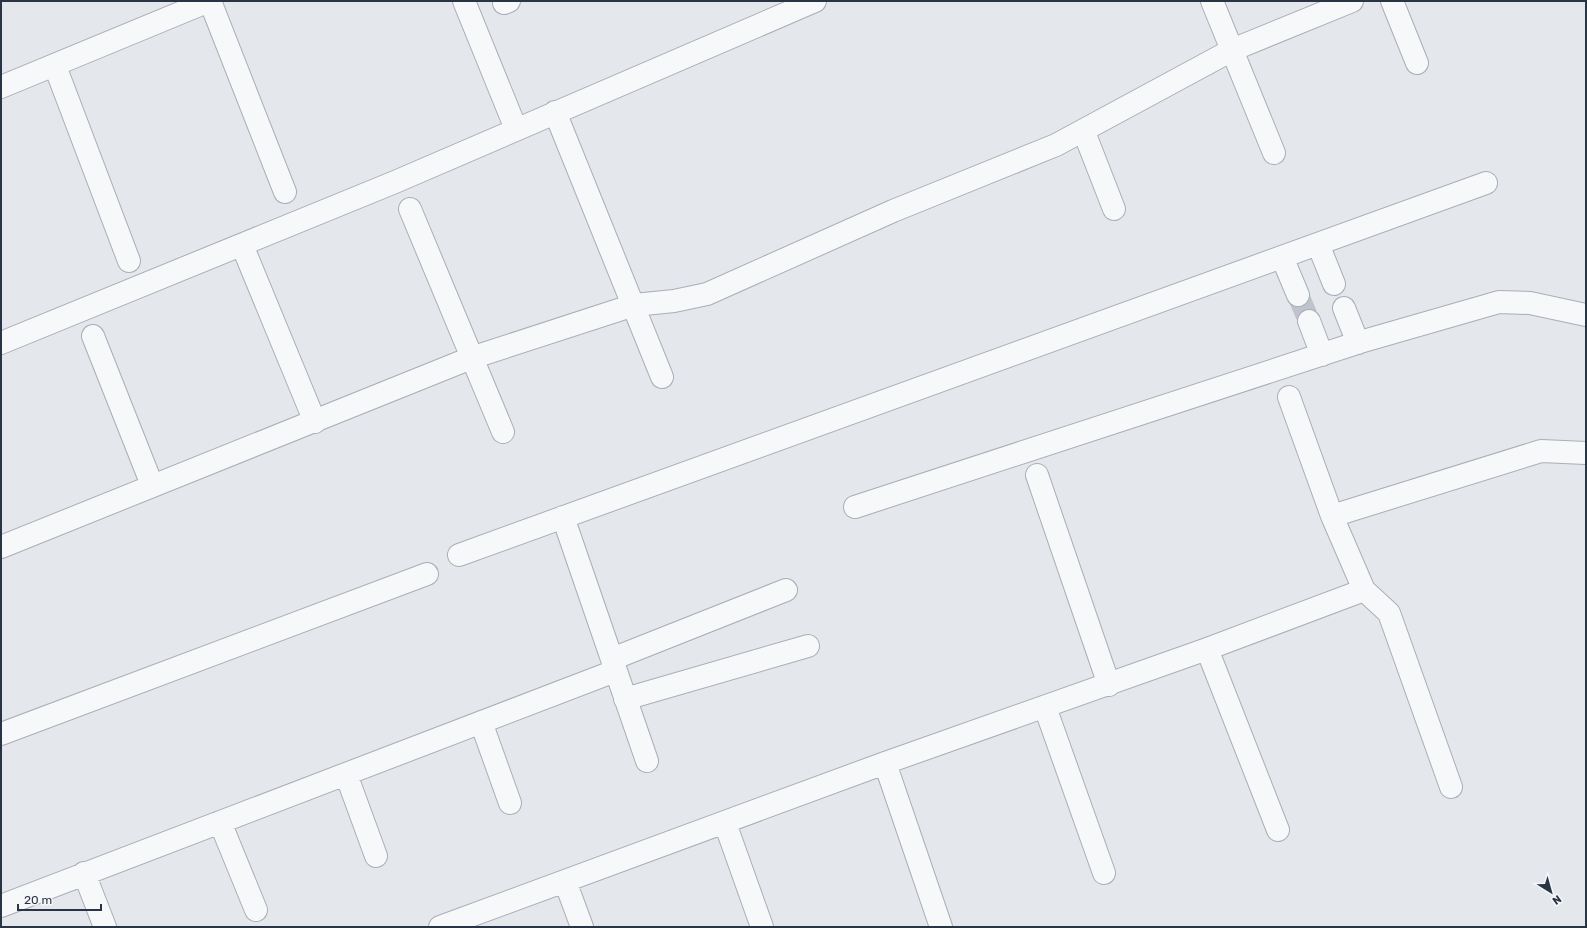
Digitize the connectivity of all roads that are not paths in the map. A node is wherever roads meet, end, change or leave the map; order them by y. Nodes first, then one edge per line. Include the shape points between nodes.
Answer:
1 (209, 1) edge
2 (464, 1) edge
3 (815, 1) edge
4 (1212, 1) edge
5 (1352, 1) edge
6 (1392, 1) edge
7 (1232, 50) junction
8 (1417, 63) dead end
9 (55, 66) junction
10 (1, 87) edge
11 (555, 112) junction
12 (516, 128) junction
13 (1084, 132) junction
14 (1274, 153) dead end
15 (1486, 183) dead end
16 (285, 192) dead end
17 (410, 209) dead end
18 (1114, 209) dead end
19 (1318, 244) junction
20 (242, 246) junction
21 (1282, 257) junction
22 (129, 260) dead end
23 (1334, 284) dead end
24 (1298, 295) tunnel mouth
25 (634, 305) junction
26 (1344, 308) dead end
27 (1586, 315) edge
28 (1308, 321) tunnel mouth
29 (93, 336) dead end
30 (1, 343) edge
31 (1358, 343) junction
32 (1322, 355) junction
33 (471, 358) junction
34 (662, 377) dead end
35 (1289, 397) dead end
36 (314, 422) junction
37 (503, 432) dead end
38 (1586, 453) edge
39 (1037, 475) dead end
40 (152, 485) junction
41 (855, 507) dead end
42 (1332, 516) junction
43 (562, 517) junction
44 (1, 547) edge
45 (459, 555) dead end
46 (427, 574) dead end
47 (786, 590) dead end
48 (1364, 590) junction
49 (808, 646) dead end
50 (1207, 649) junction
51 (613, 665) junction
52 (1109, 685) junction
53 (625, 699) junction
54 (1045, 707) junction
55 (481, 722) junction
56 (1, 734) edge
57 (647, 761) dead end
58 (885, 763) junction
59 (346, 774) junction
60 (1450, 787) dead end
61 (510, 803) dead end
62 (220, 822) junction
63 (725, 823) junction
64 (1278, 830) dead end
65 (376, 856) dead end
66 (84, 873) junction
67 (1104, 873) dead end
68 (565, 881) junction
69 (1, 906) edge
70 (256, 910) dead end
71 (105, 927) edge
72 (440, 927) edge
73 (582, 927) edge
74 (762, 927) edge
75 (941, 927) edge

1 - 9 street
1 - 16 street
2 - 12 street
3 - 11 street
4 - 7 street
5 - 7 street
6 - 8 street
7 - 13 street
7 - 14 street
9 - 10 street
9 - 22 street
11 - 12 street
11 - 25 street
12 - 20 street via 396,182
13 - 18 street
13 - 25 street via 1056,146 893,211 707,294 674,301
15 - 19 street
17 - 33 street
19 - 21 street
19 - 23 street
20 - 30 street
20 - 36 street
21 - 24 street
21 - 43 street
25 - 33 street
25 - 34 street
26 - 31 street
27 - 31 street via 1530,303 1499,302
28 - 32 street
29 - 40 street
31 - 32 street
32 - 41 street
33 - 36 street
33 - 37 street
35 - 42 street
36 - 40 street
38 - 42 street via 1541,451
39 - 52 street
40 - 44 street
42 - 48 street
43 - 45 street
43 - 51 street
46 - 56 street
47 - 51 street
48 - 50 street
48 - 60 street via 1389,613
49 - 53 street
50 - 52 street
50 - 64 street
51 - 53 street
51 - 55 street
52 - 54 street
53 - 57 street
54 - 58 street
54 - 67 street
55 - 59 street
55 - 61 street
58 - 63 street
58 - 75 street
59 - 62 street
59 - 65 street
62 - 66 street
62 - 70 street
63 - 68 street
63 - 74 street
66 - 69 street
66 - 71 street
68 - 72 street
68 - 73 street

